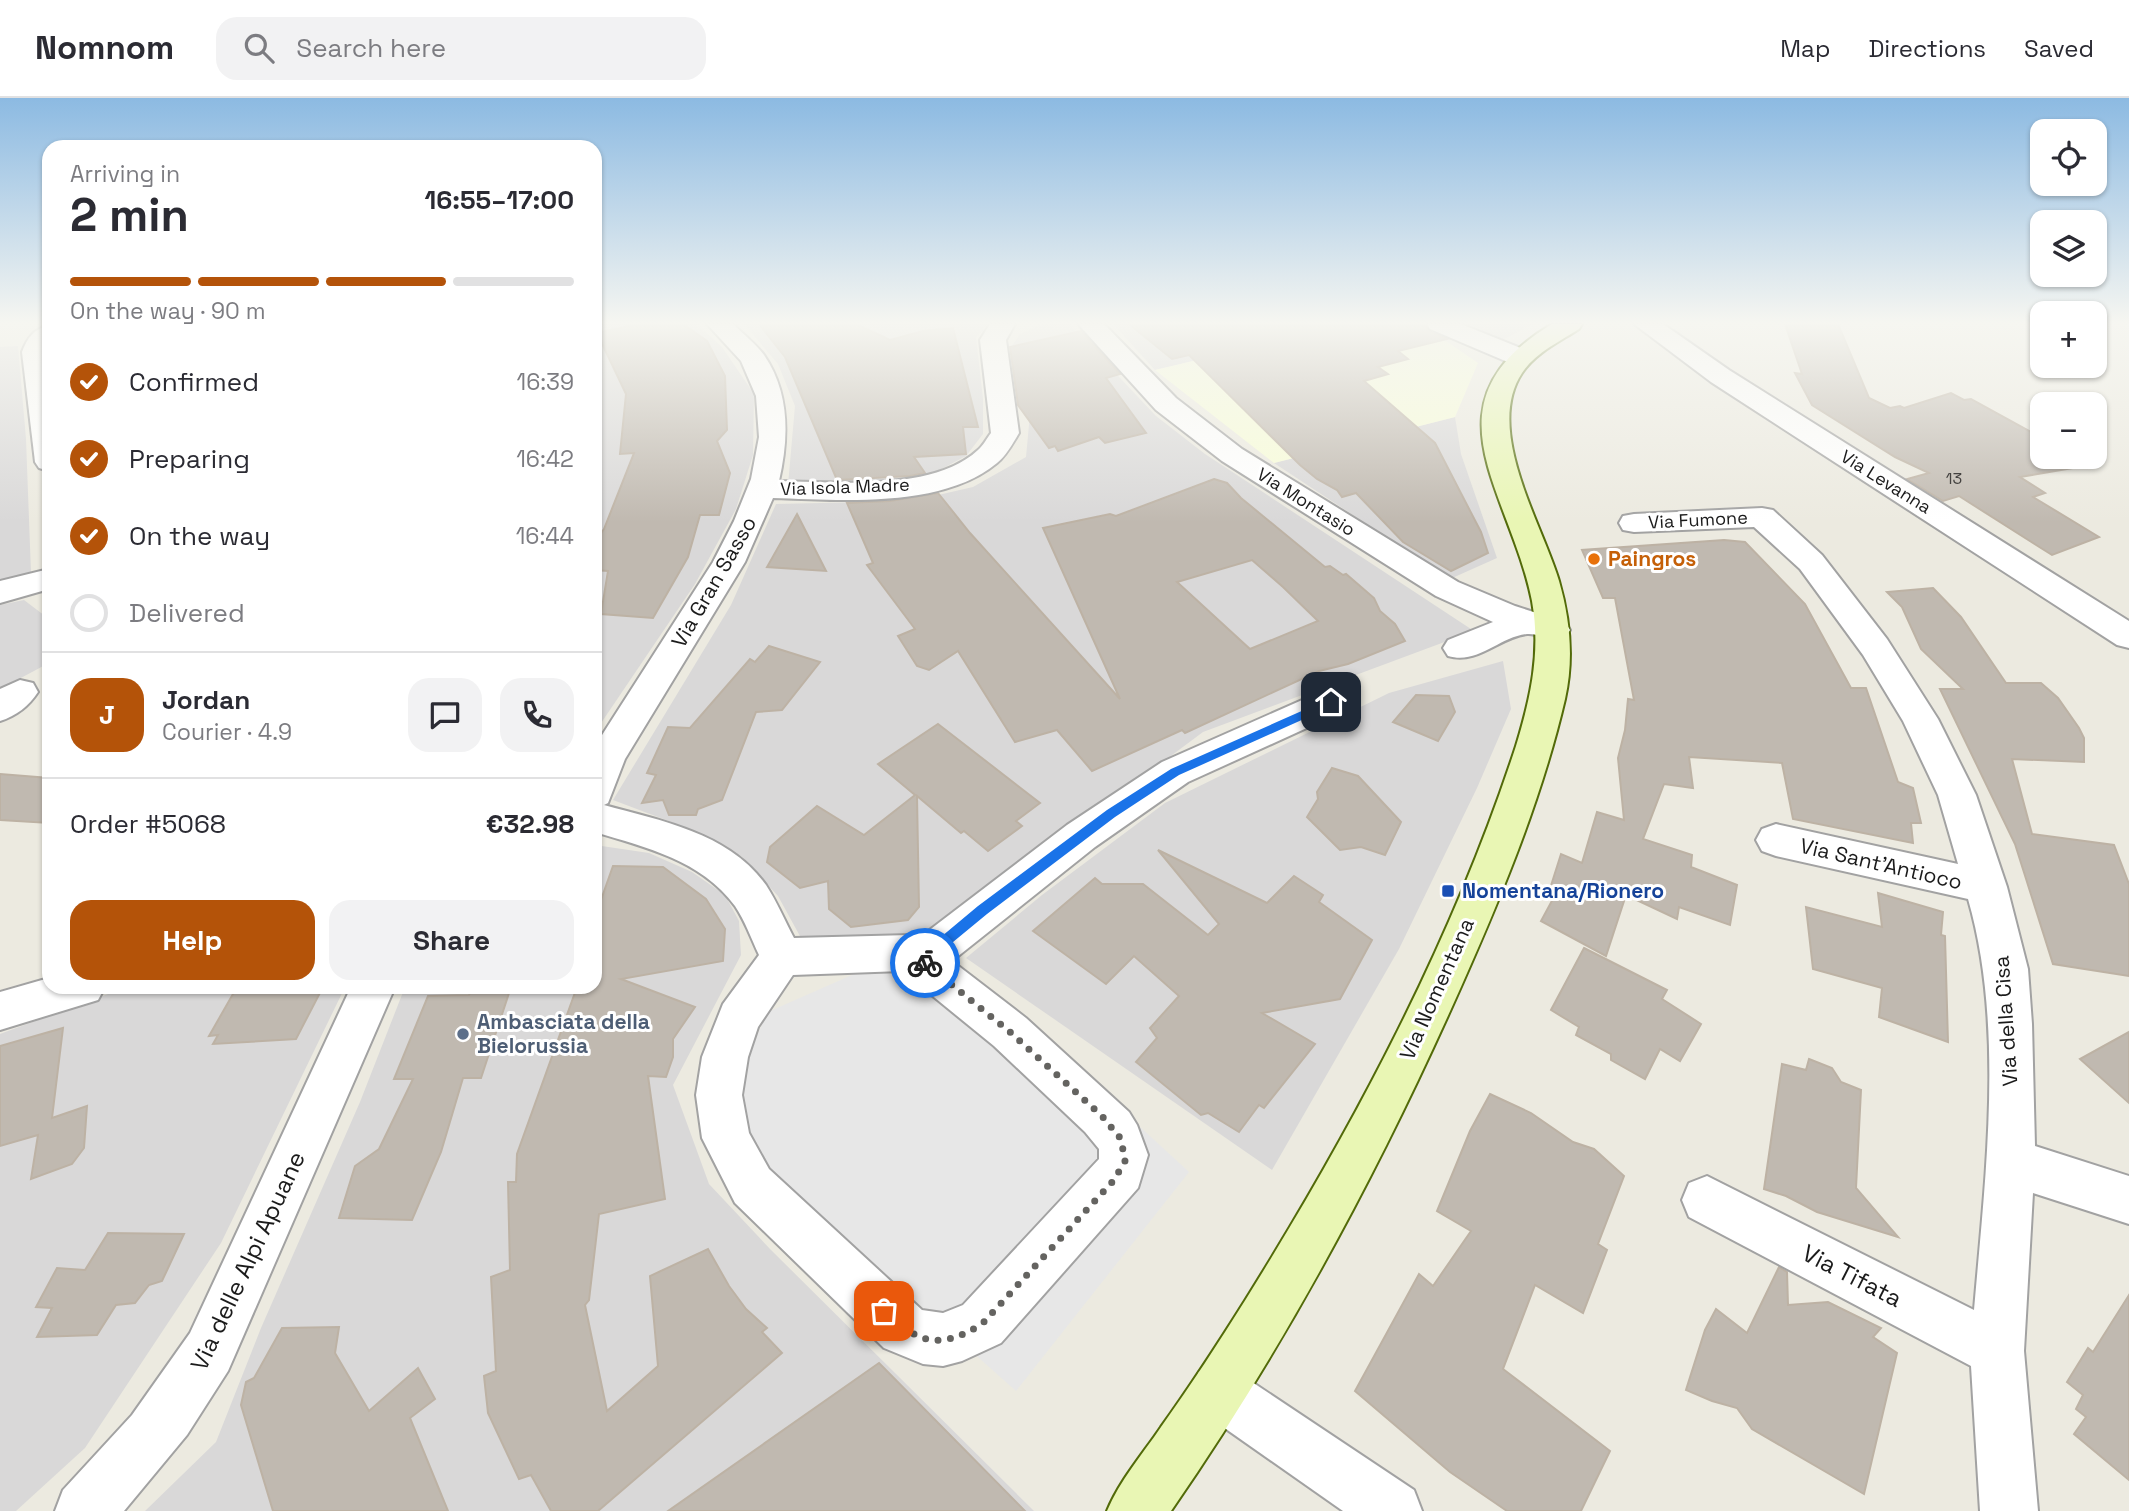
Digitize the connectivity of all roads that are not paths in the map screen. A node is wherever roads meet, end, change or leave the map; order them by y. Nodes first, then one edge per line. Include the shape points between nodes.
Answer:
1 (38, 390) edge
2 (769, 390) edge
3 (999, 390) edge
4 (1153, 390) edge
5 (1500, 390) edge
6 (1740, 390) edge
7 (42, 418) edge
8 (764, 489) junction
9 (1762, 517) joint
10 (1634, 523) dead end
11 (42, 581) edge
12 (0, 592) edge
13 (1540, 626) junction
14 (2129, 637) edge
15 (1460, 648) dead end
16 (1331, 702) dead end
17 (602, 755) edge
18 (602, 819) edge
19 (1776, 840) dead end
20 (1987, 887) junction
21 (780, 957) junction
22 (922, 960) junction
23 (60, 994) edge
24 (370, 994) edge
25 (0, 1012) edge
26 (2011, 1162) junction
27 (1707, 1200) dead end
28 (2129, 1200) edge
29 (1997, 1351) junction
30 (1218, 1391) junction
31 (84, 1511) edge
32 (1136, 1511) edge
33 (1393, 1511) edge
34 (2010, 1511) edge

1 - 7 street
2 - 8 street, Via Gran Sasso via 772,428
3 - 8 street, Via Isola Madre via 1005,433 979,464 936,481 899,488
4 - 13 street, Via Montasio via 1232,455 1447,589
5 - 13 main road, Via Nomentana via 1495,426 1505,477 1531,545
6 - 14 street, Via Levanna
8 - 17 street, Via Gran Sasso via 743,540
9 - 10 street, Via Fumone
9 - 20 street, Via della Cisa via 1811,562 1875,647 1920,719 1957,795
11 - 12 street
13 - 15 street
13 - 30 main road, Via Nomentana via 1552,676 1542,719 1504,832 1460,941 1344,1182 1288,1283
16 - 22 street via 1175,772 1091,828
18 - 21 street via 693,849 731,873 750,894
19 - 20 street, Via Sant'Antioco
20 - 26 street, Via della Cisa via 2007,983
21 - 22 street via 910,953
21 - 22 street via 740,1018 725,1057 719,1095 730,1147 752,1186 903,1329 916,1337 940,1340 982,1324 1121,1171 1125,1151 1102,1116
23 - 25 street
24 - 31 street, Via delle Alpi Apuane via 209,1352 145,1446
26 - 28 street
26 - 29 street, Via della Cisa
27 - 29 street, Via Tifata
29 - 34 street, Via della Cisa
30 - 32 main road, Via Nomentana
30 - 33 street

